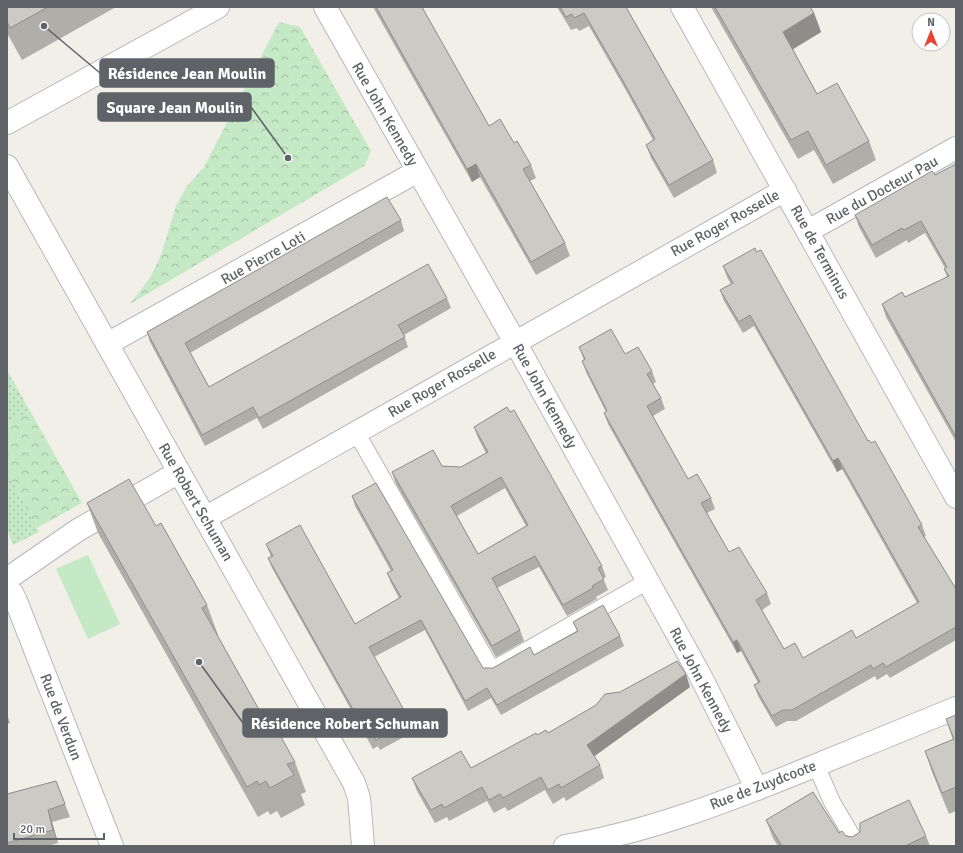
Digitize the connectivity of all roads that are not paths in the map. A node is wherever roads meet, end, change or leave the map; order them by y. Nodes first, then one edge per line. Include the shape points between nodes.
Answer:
1 (218, 7) edge
2 (325, 7) edge
3 (682, 7) edge
4 (7, 123) edge
5 (956, 148) edge
6 (7, 166) edge
7 (418, 171) junction
8 (785, 190) junction
9 (808, 231) junction
10 (515, 342) junction
11 (107, 344) junction
12 (356, 432) junction
13 (179, 472) junction
14 (956, 497) edge
15 (205, 518) junction
16 (648, 581) junction
17 (8, 588) edge
18 (956, 708) edge
19 (816, 765) junction
20 (757, 789) junction
21 (112, 846) edge
22 (363, 846) edge
23 (565, 846) edge
24 (858, 846) edge

1 - 4 street
2 - 7 street, Rue John Kennedy
3 - 8 street, Rue de Terminus
5 - 9 street, Rue du Docteur Pau
6 - 11 street, Rue Robert Schuman
7 - 10 street, Rue John Kennedy
7 - 11 street, Rue Pierre Loti
8 - 9 street, Rue de Terminus
8 - 10 street, Rue Roger Rosselle
9 - 14 street, Rue de Terminus
10 - 12 street, Rue Roger Rosselle
10 - 16 street, Rue John Kennedy
11 - 13 street, Rue Robert Schuman
12 - 15 street, Rue Roger Rosselle
12 - 16 lane via 492,670
13 - 15 street, Rue Robert Schuman
13 - 17 street via 72,533
15 - 22 street, Rue Robert Schuman via 354,783 360,803
16 - 20 street, Rue John Kennedy via 708,691
17 - 21 street, Rue de Verdun via 16,601
18 - 19 street, Rue de Zuydcoote
19 - 20 street, Rue de Zuydcoote
19 - 24 lane via 832,802
20 - 23 street, Rue de Zuydcoote via 655,825 600,840

